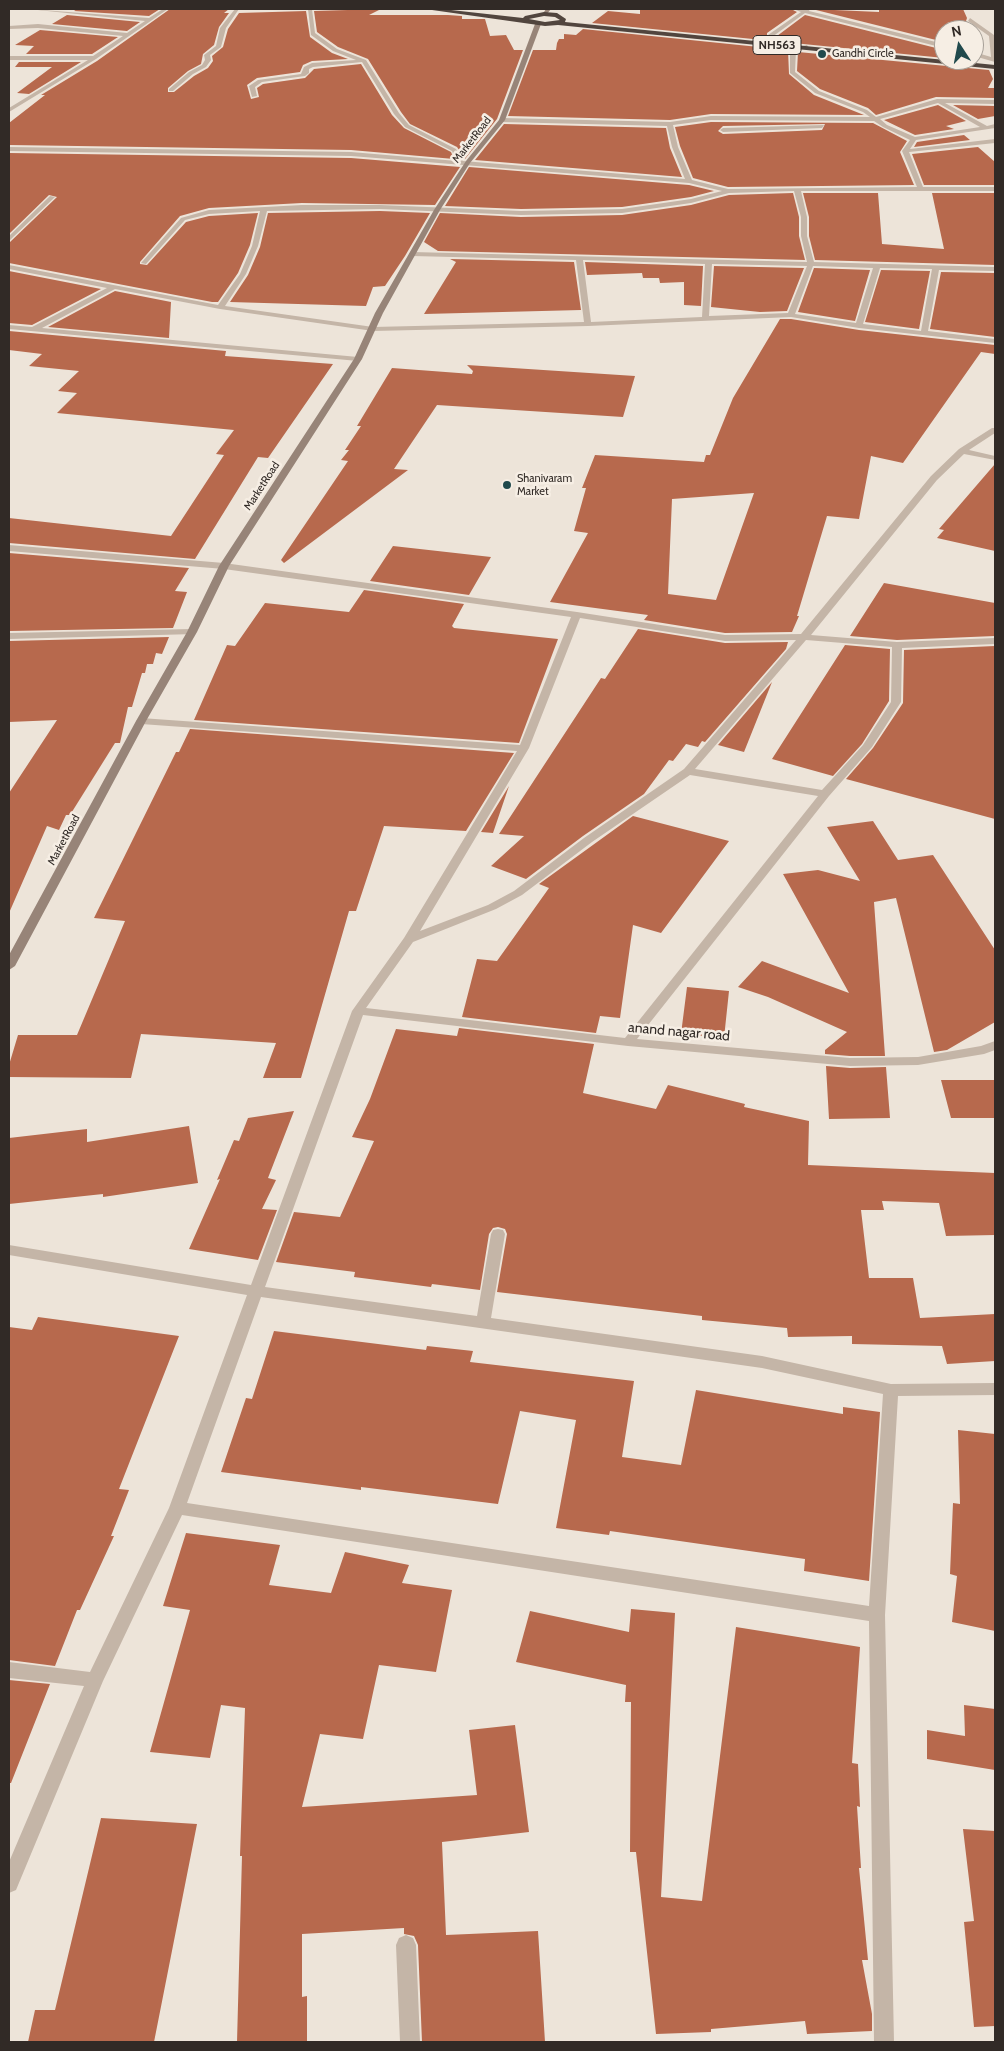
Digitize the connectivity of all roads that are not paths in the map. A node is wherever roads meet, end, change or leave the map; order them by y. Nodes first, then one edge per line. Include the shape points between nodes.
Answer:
1 (30, 9) edge
2 (166, 9) edge
3 (238, 9) edge
4 (310, 9) edge
5 (428, 9) edge
6 (795, 9) edge
7 (807, 10) edge
8 (520, 12) dead end
9 (542, 15) edge
10 (561, 16) junction
11 (151, 20) junction
12 (558, 23) junction
13 (9, 27) edge
14 (984, 30) edge
15 (712, 31) dead end
16 (129, 35) junction
17 (761, 35) dead end
18 (770, 36) junction
19 (779, 37) dead end
20 (806, 40) dead end
21 (934, 43) edge
22 (807, 48) junction
23 (934, 54) edge
24 (9, 58) edge
25 (94, 58) junction
26 (995, 60) edge
27 (364, 61) junction
28 (995, 67) edge
29 (171, 90) dead end
30 (254, 96) dead end
31 (17, 100) dead end
32 (24, 101) junction
33 (937, 101) junction
34 (995, 102) edge
35 (9, 110) edge
36 (876, 118) junction
37 (502, 120) junction
38 (670, 124) junction
39 (885, 126) junction
40 (995, 126) edge
41 (987, 128) junction
42 (723, 130) dead end
43 (914, 139) junction
44 (995, 141) edge
45 (9, 149) edge
46 (905, 151) junction
47 (464, 161) junction
48 (689, 181) junction
49 (797, 189) junction
50 (995, 189) edge
51 (921, 190) junction
52 (728, 191) junction
53 (52, 197) dead end
54 (264, 209) junction
55 (437, 210) junction
56 (9, 239) edge
57 (412, 254) junction
58 (579, 258) junction
59 (709, 261) junction
60 (144, 263) dead end
61 (811, 264) junction
62 (877, 266) junction
63 (9, 267) edge
64 (936, 267) junction
65 (995, 269) edge
66 (114, 287) junction
67 (220, 307) junction
68 (791, 315) junction
69 (705, 319) junction
70 (588, 324) junction
71 (859, 326) junction
72 (9, 327) edge
73 (373, 329) junction
74 (995, 329) edge
75 (34, 330) junction
76 (924, 333) junction
77 (994, 341) edge
78 (358, 359) junction
79 (995, 430) edge
80 (962, 451) junction
81 (995, 458) edge
82 (9, 548) edge
83 (224, 566) junction
84 (578, 615) junction
85 (192, 632) junction
86 (9, 636) edge
87 (804, 638) junction
88 (995, 641) edge
89 (897, 645) junction
90 (141, 720) junction
91 (524, 748) junction
92 (688, 771) junction
93 (824, 794) junction
94 (409, 939) junction
95 (9, 966) edge
96 (358, 1011) junction
97 (628, 1042) junction
98 (995, 1045) edge
99 (498, 1234) dead end
100 (9, 1250) edge
101 (257, 1291) junction
102 (483, 1322) junction
103 (995, 1389) edge
104 (891, 1390) junction
105 (177, 1508) junction
106 (877, 1615) junction
107 (9, 1670) edge
108 (95, 1680) junction
109 (9, 1884) edge
110 (406, 1945) dead end
111 (410, 2042) edge
112 (884, 2042) edge

1 - 11 street
2 - 11 street
3 - 29 street via 223,28 218,47 207,56 204,66
4 - 27 street via 313,34 335,50
5 - 9 highway, NH563 via 525,20
6 - 7 street
7 - 18 street
7 - 21 street
8 - 9 highway, NH563
9 - 10 highway, NH563
9 - 12 highway, NH563
9 - 37 street, MarketRoad
10 - 12 highway via 564,20
10 - 15 highway, NH563
11 - 16 street
12 - 22 highway, NH563
13 - 16 street via 38,26
14 - 26 street via 992,36
16 - 25 street
17 - 18 highway, NH563
18 - 19 highway, NH563
20 - 23 highway, NH563
22 - 28 highway, NH563
22 - 36 street via 794,49 792,72 817,92
24 - 25 street
25 - 32 street
27 - 30 street via 312,65 303,75 260,81 252,86
27 - 47 street via 407,126 454,150
31 - 32 street
32 - 35 street
33 - 34 street
33 - 36 street
33 - 41 street
36 - 38 street via 711,118
36 - 39 street
37 - 38 street
37 - 47 street, MarketRoad
38 - 48 street via 675,147
39 - 42 street
39 - 43 street
40 - 41 street
41 - 43 street
43 - 46 street
44 - 46 street
45 - 47 street via 351,154
46 - 51 street
47 - 48 street
47 - 55 street, MarketRoad
48 - 52 street
49 - 51 street
49 - 52 street
49 - 61 street
50 - 51 street
52 - 55 street via 691,201 622,211 521,213
53 - 56 street
54 - 55 street via 380,207
54 - 60 street via 209,212 183,219
54 - 67 street via 255,246 242,274
55 - 57 street, MarketRoad
57 - 58 street
57 - 73 street, MarketRoad
58 - 59 street
58 - 70 street
59 - 61 street
59 - 69 street
61 - 62 street
61 - 68 street
62 - 64 street
62 - 71 street
63 - 66 street
64 - 65 street
64 - 76 street
66 - 67 street
66 - 75 street
67 - 73 street
68 - 69 street
68 - 71 street
69 - 70 street
70 - 73 street
71 - 76 street
72 - 75 street
73 - 78 street, MarketRoad
74 - 77 street
75 - 78 street
76 - 77 street
78 - 83 street, MarketRoad
79 - 80 street
80 - 81 street
80 - 87 street via 934,478
82 - 83 street
83 - 84 street
83 - 85 street, MarketRoad
84 - 87 street via 725,638
84 - 91 street
85 - 86 street
85 - 90 street, MarketRoad
87 - 89 street
87 - 92 street
88 - 89 street
89 - 93 street via 896,702 867,747
90 - 91 street
90 - 95 street, MarketRoad
91 - 94 street
92 - 93 street
92 - 94 street via 518,893 492,908
93 - 97 street
94 - 96 street
96 - 97 street, anand nagar road
96 - 101 street
97 - 98 street, anand nagar road via 850,1062 918,1061 984,1050
99 - 102 street
100 - 101 street
101 - 102 street
101 - 105 street
102 - 104 street via 762,1362
103 - 104 street
104 - 106 street
105 - 106 street
105 - 108 street
106 - 112 street
107 - 108 street
108 - 109 street
110 - 111 street

